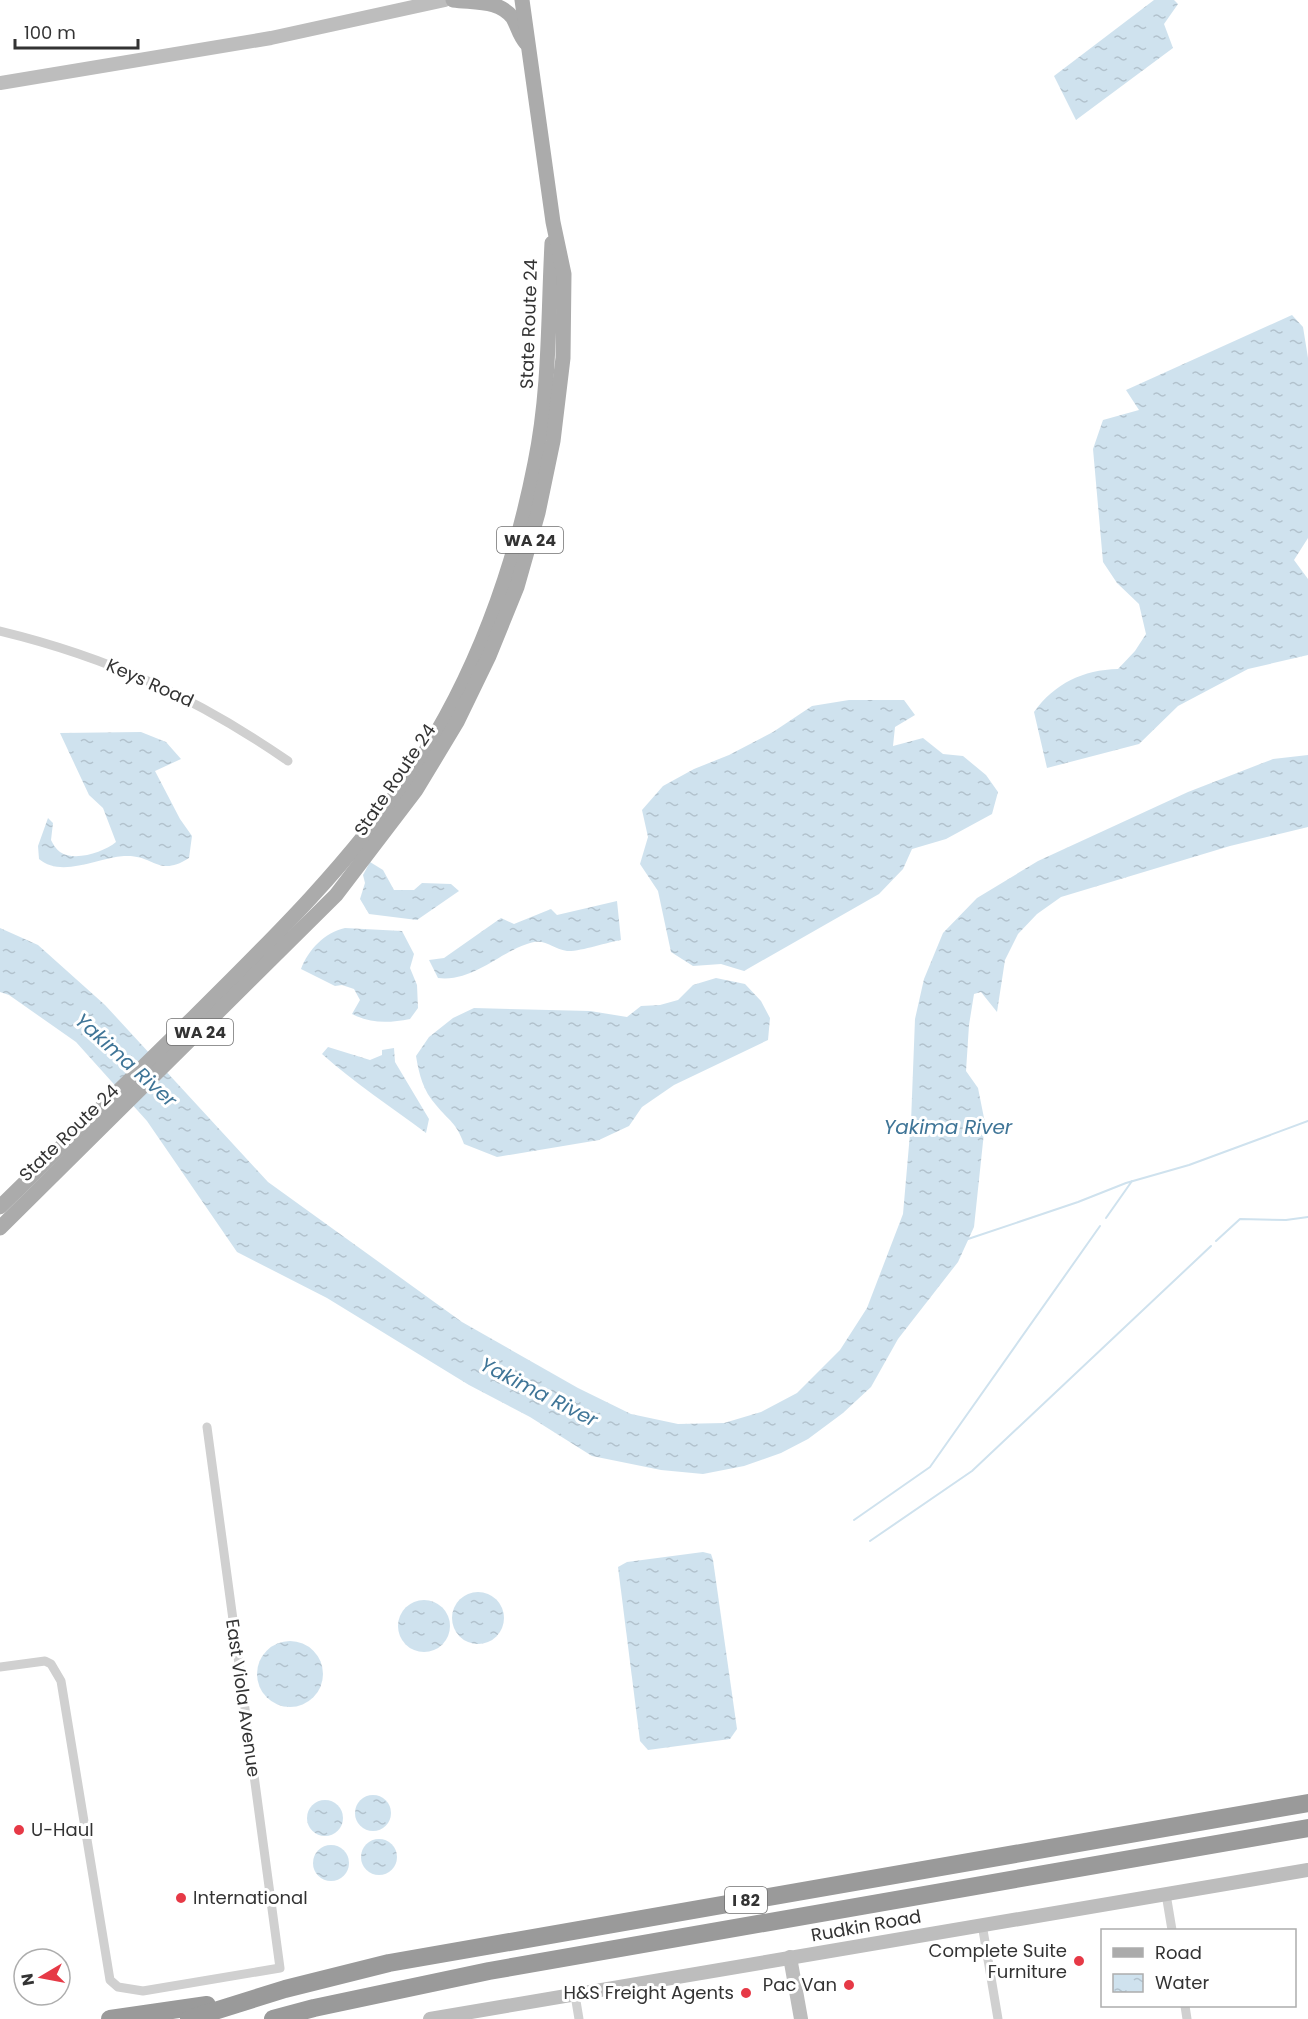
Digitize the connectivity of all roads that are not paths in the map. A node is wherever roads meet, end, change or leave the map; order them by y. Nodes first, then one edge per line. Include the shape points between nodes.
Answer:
1 (445, 0) edge
2 (453, 0) edge
3 (522, 0) edge
4 (530, 47) junction
5 (0, 83) edge
6 (0, 631) edge
7 (288, 761) dead end
8 (385, 822) junction
9 (0, 1207) edge
10 (0, 1228) edge
11 (207, 1428) dead end
12 (0, 1667) edge
13 (1308, 1803) edge
14 (1308, 1828) edge
15 (1308, 1870) edge
16 (1166, 1894) junction
17 (982, 1924) junction
18 (1172, 1929) edge
19 (790, 1957) junction
20 (489, 1971) junction
21 (285, 1989) junction
22 (575, 1995) junction
23 (315, 2017) edge
24 (110, 2019) edge
25 (189, 2019) edge
26 (273, 2019) edge
27 (430, 2019) edge
28 (579, 2019) edge
29 (801, 2019) edge
30 (998, 2019) edge

1 - 5 street via 271,38
2 - 4 main road via 500,3
3 - 4 main road, State Route 24 / WA 24
4 - 8 main road, State Route 24 / WA 24 via 553,222 564,274 563,358 553,441 527,555 502,626 435,761
6 - 7 street, Keys Road via 62,647 141,676 206,708
8 - 9 main road, State Route 24 / WA 24 via 292,921
8 - 10 main road, State Route 24 / WA 24 via 320,912
11 - 12 street, East Viola Avenue via 280,1968 143,1992 118,1988 110,1980 61,1681 45,1661
13 - 21 highway, I 82 via 491,1944 389,1963
14 - 20 highway, I 82
15 - 16 street, Rudkin Road
16 - 17 street, Rudkin Road
16 - 18 street
17 - 19 street, Rudkin Road
17 - 30 street
19 - 22 street, Rudkin Road
19 - 29 street
20 - 23 highway
20 - 26 highway, I 82
21 - 24 highway
21 - 25 highway, I 82
22 - 27 street, Rudkin Road
22 - 28 street

